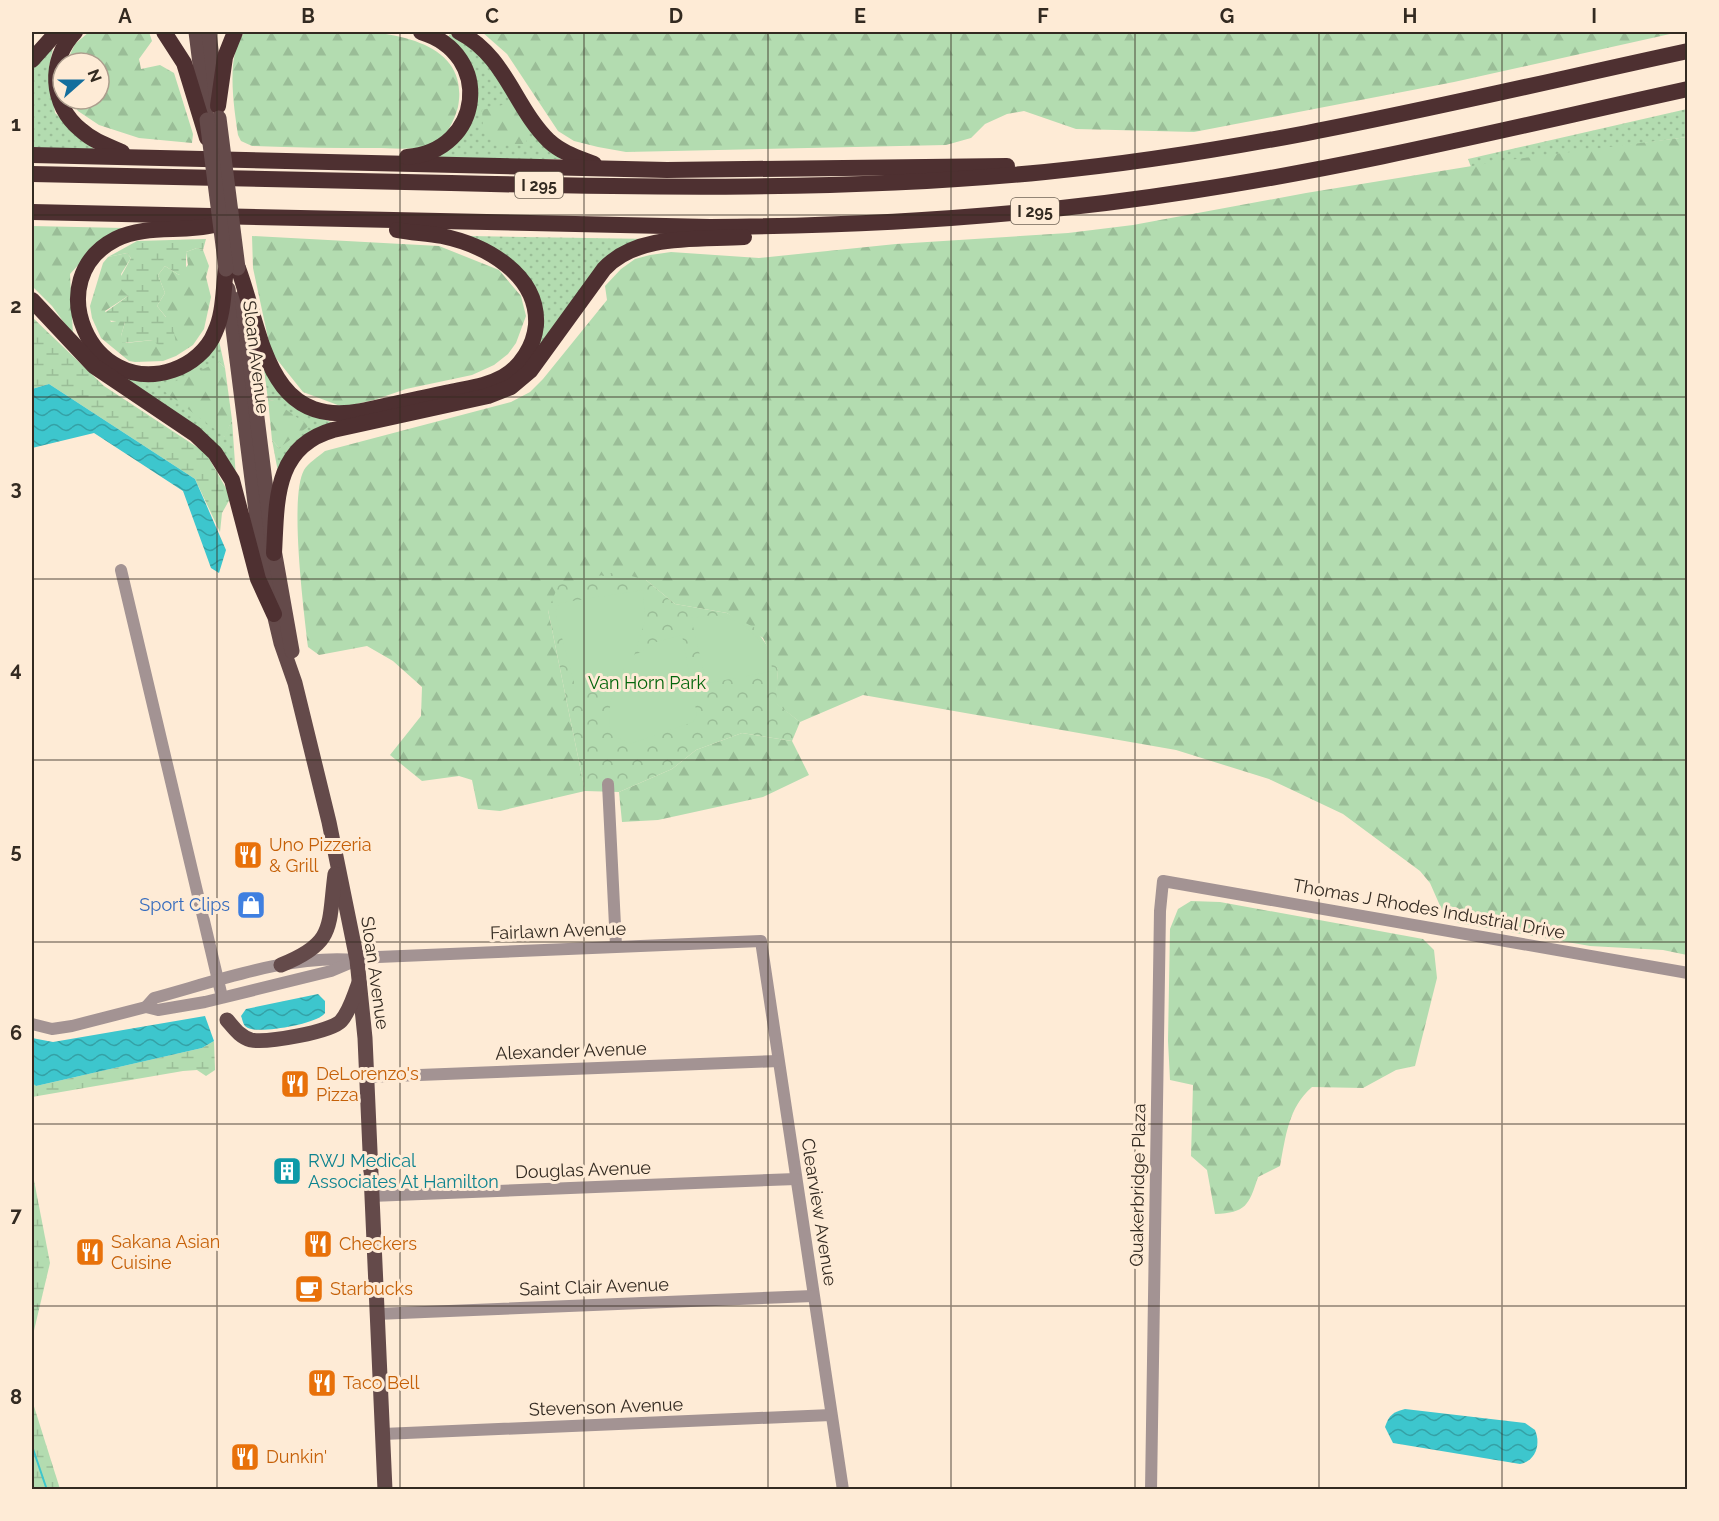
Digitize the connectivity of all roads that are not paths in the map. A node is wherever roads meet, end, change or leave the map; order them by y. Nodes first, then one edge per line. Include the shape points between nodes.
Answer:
1 (57, 32) edge
2 (75, 32) edge
3 (164, 32) edge
4 (196, 32) edge
5 (209, 32) edge
6 (235, 32) edge
7 (421, 32) edge
8 (459, 32) edge
9 (1688, 51) edge
10 (32, 60) edge
11 (1688, 89) edge
12 (211, 116) junction
13 (211, 151) joint
14 (32, 155) edge
15 (131, 156) junction
16 (344, 161) junction
17 (603, 168) junction
18 (1046, 171) junction
19 (32, 174) edge
20 (32, 212) edge
21 (248, 217) junction
22 (371, 219) junction
23 (807, 226) junction
24 (232, 268) junction
25 (32, 300) edge
26 (274, 553) junction
27 (121, 570) dead end
28 (274, 614) junction
29 (296, 683) junction
30 (608, 784) dead end
31 (337, 862) junction
32 (1163, 881) joint
33 (761, 941) joint
34 (616, 946) junction
35 (357, 960) junction
36 (281, 965) junction
37 (1688, 973) edge
38 (218, 981) junction
39 (360, 981) junction
40 (222, 997) junction
41 (146, 1007) junction
42 (226, 1020) dead end
43 (32, 1024) edge
44 (778, 1061) junction
45 (366, 1077) junction
46 (796, 1179) junction
47 (372, 1197) junction
48 (813, 1296) junction
49 (376, 1314) junction
50 (831, 1415) junction
51 (383, 1434) junction
52 (385, 1490) edge
53 (843, 1490) edge
54 (1152, 1490) edge

1 - 10 highway
2 - 15 highway via 57,65 56,88 62,107 84,133
3 - 12 highway
4 - 12 main road, Sloan Avenue
5 - 12 main road, Sloan Avenue
6 - 12 highway
7 - 16 highway via 450,47 464,65 470,99 461,127 445,145 427,154
8 - 17 highway via 494,59 550,142
9 - 18 highway, I 295 via 1292,136 1188,154
11 - 23 highway, I 295 via 1368,160 1189,192 999,214
12 - 13 highway, bridge
12 - 24 main road, Sloan Avenue, bridge
13 - 24 main road, Sloan Avenue, bridge
14 - 15 highway
15 - 16 highway
16 - 17 highway
17 - 18 highway via 997,165
18 - 19 highway, I 295 via 904,183 714,189
20 - 21 highway, I 295
21 - 22 highway, I 295
21 - 24 highway via 207,227 142,231 110,243 91,261 80,284 78,303 84,330 102,356 128,371 156,374 177,369 199,355 214,334
22 - 23 highway, I 295
22 - 24 highway via 399,231 470,244 495,256 513,271 526,288 536,315 531,343 516,368 488,383 361,411 332,414 314,410 292,396 269,366
23 - 26 highway via 628,250 604,269 530,370 511,387 488,396 312,438 296,452 281,479
24 - 26 main road, Sloan Avenue
24 - 28 main road, Sloan Avenue via 261,551
25 - 28 highway via 94,366 195,434 215,453 232,480 258,579
26 - 29 main road, Sloan Avenue
27 - 38 street
28 - 29 main road, Sloan Avenue
29 - 31 main road, Sloan Avenue
30 - 34 street
31 - 35 main road, Sloan Avenue
31 - 36 main road via 324,938 308,954
32 - 37 street, Thomas J Rhodes Industrial Drive
32 - 54 street, Quakerbridge Plaza
33 - 34 street, Fairlawn Avenue
33 - 44 street, Clearview Avenue
34 - 35 street, Fairlawn Avenue
35 - 36 street, Fairlawn Avenue via 329,957
35 - 39 main road, Sloan Avenue
35 - 40 street, Fairlawn Avenue via 331,971
36 - 38 street, Fairlawn Avenue
38 - 40 street
38 - 41 street, Fairlawn Avenue via 154,998
39 - 42 main road via 344,1018 327,1028 255,1040 240,1034
39 - 45 main road, Sloan Avenue
40 - 41 street, Fairlawn Avenue via 158,1010
41 - 43 street, Fairlawn Avenue via 52,1029
44 - 45 street, Alexander Avenue
44 - 46 street, Clearview Avenue
45 - 47 main road, Sloan Avenue
46 - 47 street, Douglas Avenue
46 - 48 street, Clearview Avenue
47 - 49 main road, Sloan Avenue
48 - 49 street, Saint Clair Avenue
48 - 50 street, Clearview Avenue
49 - 51 main road, Sloan Avenue
50 - 51 street, Stevenson Avenue
50 - 53 street, Clearview Avenue
51 - 52 main road, Sloan Avenue

